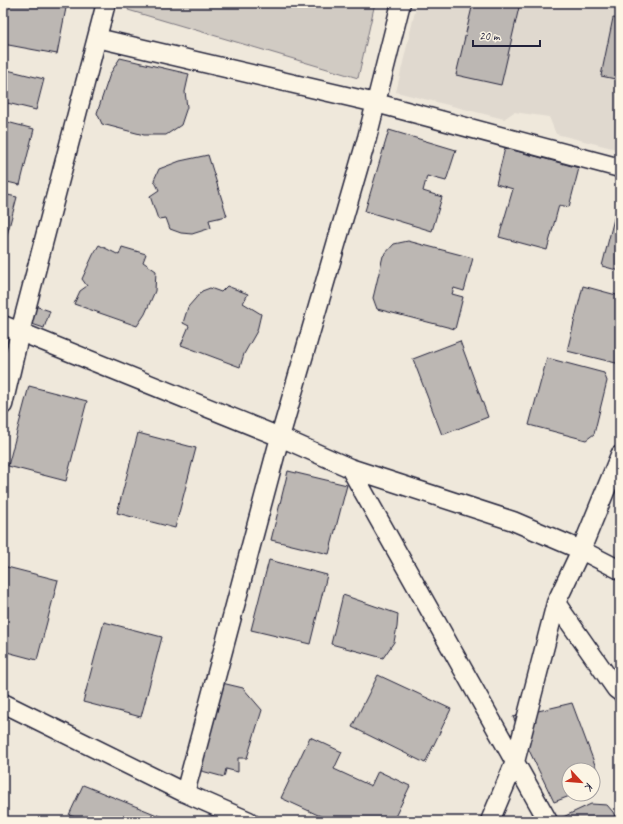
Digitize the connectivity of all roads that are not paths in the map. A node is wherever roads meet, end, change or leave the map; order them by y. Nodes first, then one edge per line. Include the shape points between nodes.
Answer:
1 (106, 3) edge
2 (401, 3) edge
3 (97, 38) junction
4 (376, 104) junction
5 (620, 168) edge
6 (3, 325) edge
7 (20, 332) junction
8 (3, 405) edge
9 (280, 437) junction
10 (620, 455) edge
11 (350, 468) junction
12 (581, 550) junction
13 (620, 570) edge
14 (556, 603) junction
15 (620, 692) edge
16 (3, 703) edge
17 (515, 762) junction
18 (185, 793) junction
19 (249, 821) edge
20 (490, 821) edge
21 (548, 821) edge

1 - 3 street
2 - 4 street
3 - 4 street
3 - 7 street
4 - 5 street
4 - 9 street
6 - 7 street
7 - 8 street
7 - 9 street
9 - 11 street
9 - 18 street
10 - 12 street
11 - 12 street via 513,521
11 - 17 street
12 - 13 street
12 - 14 street
14 - 15 street
14 - 17 street
16 - 18 street
17 - 20 street
17 - 21 street
18 - 19 street

